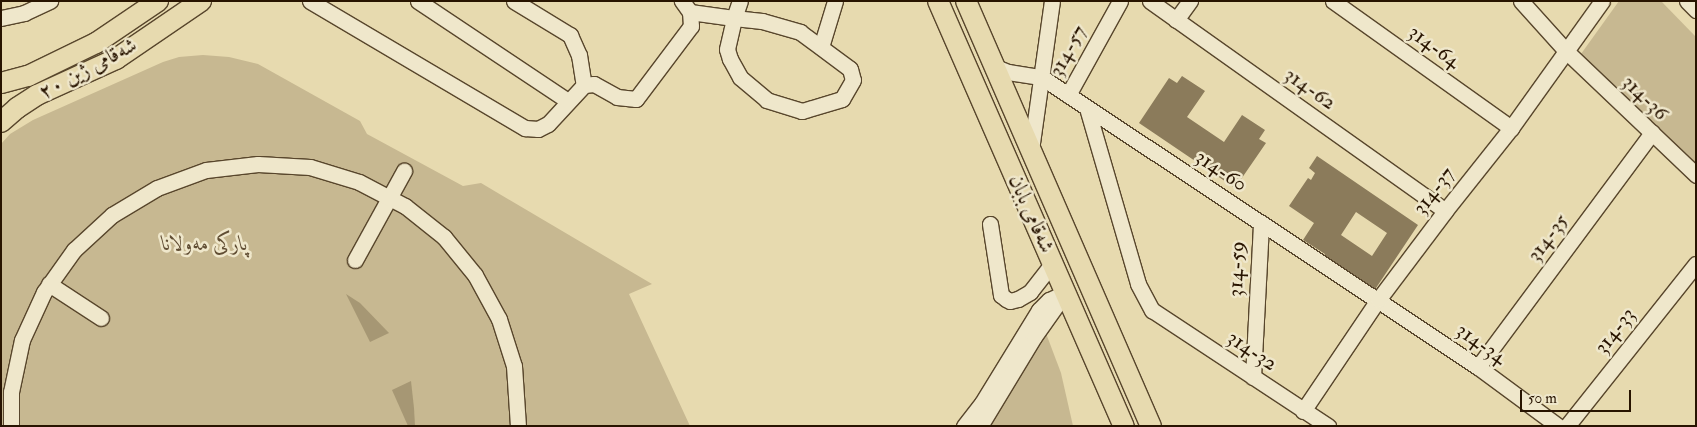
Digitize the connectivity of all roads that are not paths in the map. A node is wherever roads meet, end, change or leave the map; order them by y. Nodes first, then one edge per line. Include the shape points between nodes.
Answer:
1 (158, 1) edge
2 (201, 1) edge
3 (310, 1) edge
4 (418, 1) edge
5 (514, 1) edge
6 (740, 1) edge
7 (835, 1) edge
8 (938, 1) edge
9 (966, 1) edge
10 (1052, 1) edge
11 (1120, 1) edge
12 (1150, 1) edge
13 (1190, 1) edge
14 (1334, 1) edge
15 (1521, 1) edge
16 (1602, 1) edge
17 (1687, 1) edge
18 (43, 4) edge
19 (686, 7) edge
20 (1696, 10) edge
21 (1, 18) edge
22 (734, 18) junction
23 (1176, 20) junction
24 (822, 48) junction
25 (1566, 51) junction
26 (993, 66) junction
27 (1041, 77) junction
28 (1, 83) edge
29 (584, 85) junction
30 (1068, 95) junction
31 (568, 101) junction
32 (1087, 108) junction
33 (1, 122) edge
34 (1511, 128) junction
35 (1652, 133) junction
36 (1031, 150) junction
37 (404, 171) dead end
38 (1696, 175) edge
39 (390, 198) junction
40 (1444, 211) junction
41 (1261, 223) junction
42 (990, 224) dead end
43 (1077, 259) junction
44 (355, 260) dead end
45 (1696, 264) edge
46 (1054, 266) junction
47 (49, 284) junction
48 (1088, 284) junction
49 (1065, 293) junction
50 (1378, 300) junction
51 (101, 318) dead end
52 (1082, 329) junction
53 (1478, 368) junction
54 (1253, 377) junction
55 (1303, 411) junction
56 (11, 426) edge
57 (518, 426) edge
58 (964, 426) edge
59 (980, 426) edge
60 (1108, 426) edge
61 (1124, 426) edge
62 (1150, 426) edge
63 (1328, 426) edge
64 (1558, 426) edge
65 (1567, 426) edge

1 - 28 main road, شەقامی ژین ٢٠ via 96,43 28,76
2 - 33 main road, شەقامی ژین ٢٠ via 116,59 37,96
3 - 31 street via 525,128 538,129 548,124
4 - 31 street
5 - 29 street via 570,35 579,55
6 - 22 street
7 - 24 street
8 - 46 main road, شەقامی بابان
9 - 26 main road
10 - 27 street
11 - 30 street, 314-57
12 - 23 street, 314-62
13 - 23 street
14 - 34 street, 314-64
15 - 25 street, 314-36
16 - 25 street, 314-37
17 - 20 street
18 - 21 street
19 - 22 street
19 - 29 street via 691,26 636,99 617,97 594,84
22 - 24 street via 762,21 800,32
22 - 24 street via 727,49 740,77 767,100 802,112 842,99 852,80 850,69
23 - 40 street, 314-62
25 - 34 street, 314-37
25 - 35 street, 314-36
26 - 27 street
26 - 36 main road
27 - 30 street, 314-60
27 - 36 street
29 - 31 street
30 - 32 street, 314-60
32 - 41 street, 314-60
32 - 54 street, 314-32 via 1138,284 1152,310
34 - 40 street, 314-37
35 - 38 street, 314-36
35 - 53 street, 314-35
36 - 43 main road
37 - 39 street
39 - 44 street
39 - 47 street via 359,182 310,168 258,164 206,170 157,188 112,215 74,250
39 - 57 street via 406,206 444,237 476,275 499,319 514,366
40 - 50 street, 314-37
41 - 50 street, 314-60
41 - 54 street, 314-59
42 - 46 street via 1001,295 1006,299 1018,299 1030,292
43 - 46 main road
43 - 48 main road
45 - 65 street, 314-33
46 - 49 main road, شەقامی بابان
47 - 51 street
47 - 56 street via 22,340 11,392
48 - 49 main road
48 - 62 main road
49 - 52 main road, شەقامی بابان
49 - 58 street via 1049,300 1039,310 982,403
49 - 59 street
50 - 53 street, 314-34
50 - 55 street, 314-37
52 - 60 main road
52 - 61 main road, شەقامی بابان
53 - 64 street, 314-34
54 - 55 street, 314-32
55 - 63 street, 314-32

